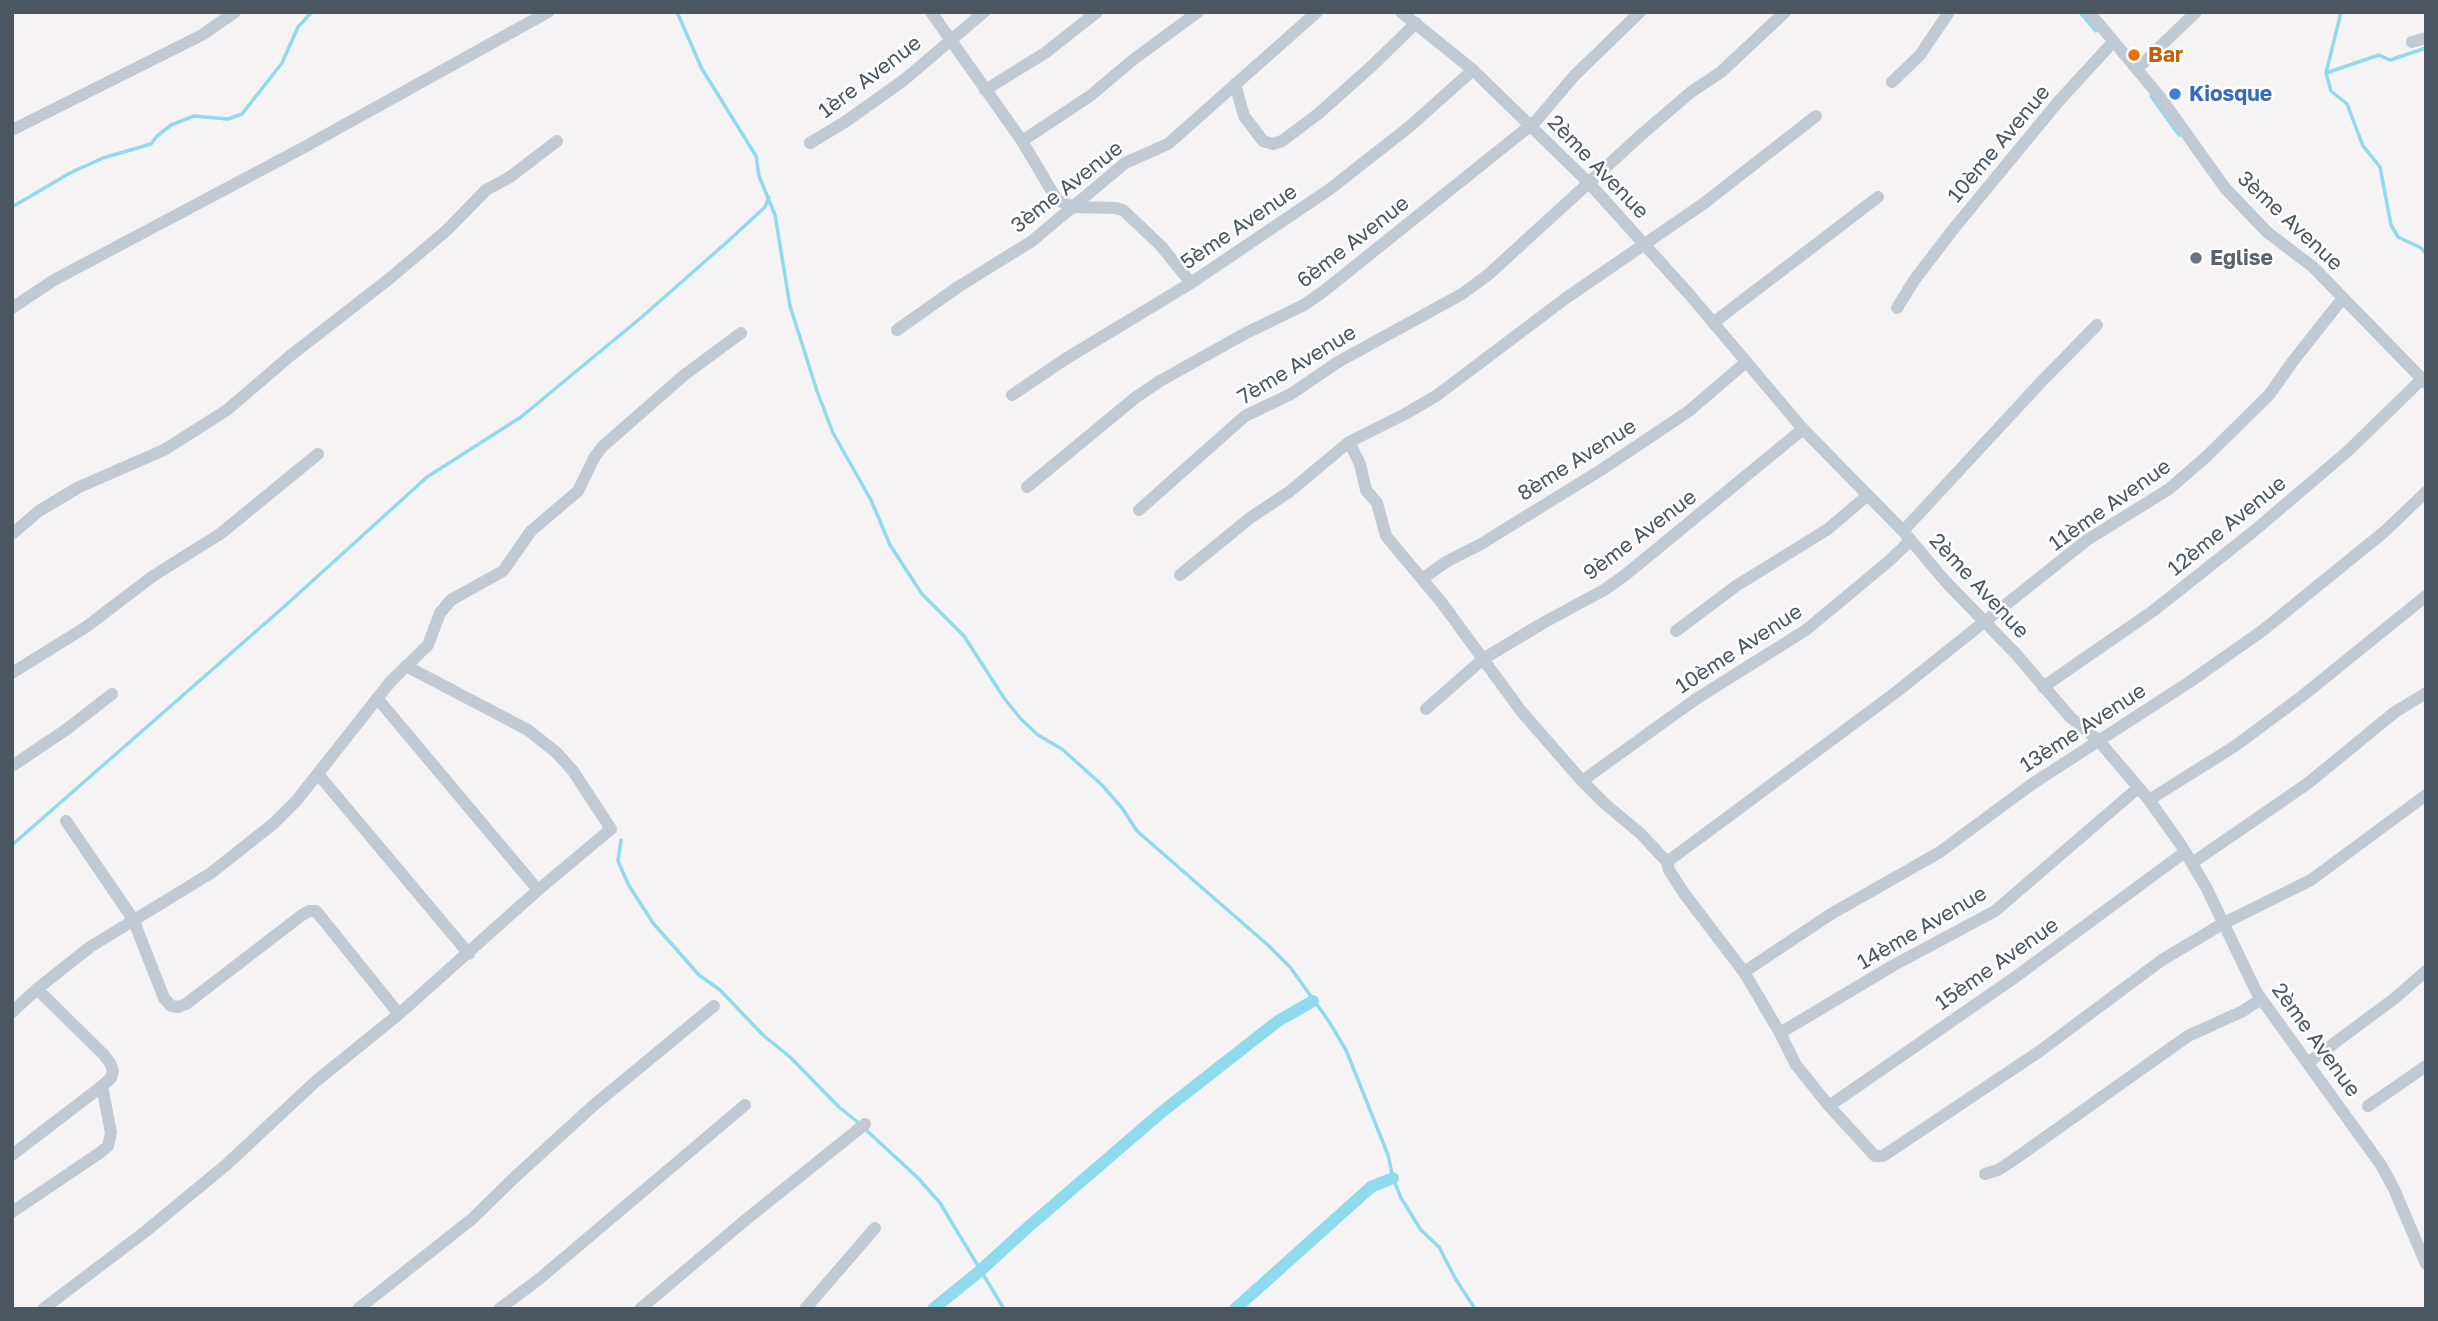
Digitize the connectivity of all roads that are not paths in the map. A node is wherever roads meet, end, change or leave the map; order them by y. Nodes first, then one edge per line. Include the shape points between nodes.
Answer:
1 (235, 12) edge
2 (548, 12) edge
3 (931, 12) edge
4 (984, 12) edge
5 (1097, 12) edge
6 (1198, 12) edge
7 (1317, 12) edge
8 (1401, 12) edge
9 (1640, 12) edge
10 (1785, 12) edge
11 (1949, 12) edge
12 (2089, 12) edge
13 (2196, 12) edge
14 (1416, 23) junction
15 (951, 38) junction
16 (2426, 38) edge
17 (2412, 42) dead end
18 (2113, 43) junction
19 (2137, 69) junction
20 (1473, 70) junction
21 (1892, 82) dead end
22 (1235, 84) junction
23 (985, 90) junction
24 (1816, 116) dead end
25 (1531, 124) junction
26 (12, 130) edge
27 (557, 141) dead end
28 (1022, 141) junction
29 (810, 143) dead end
30 (1589, 183) junction
31 (1878, 197) dead end
32 (1074, 207) junction
33 (1646, 245) junction
34 (1191, 283) junction
35 (2343, 298) junction
36 (12, 308) edge
37 (1897, 308) dead end
38 (1713, 323) junction
39 (2097, 325) dead end
40 (897, 330) dead end
41 (741, 333) dead end
42 (1746, 362) junction
43 (2424, 381) edge
44 (1012, 395) dead end
45 (1802, 429) junction
46 (1349, 442) junction
47 (318, 454) dead end
48 (1027, 487) dead end
49 (2426, 492) edge
50 (1868, 495) junction
51 (1139, 510) dead end
52 (12, 534) edge
53 (1907, 536) junction
54 (1180, 575) dead end
55 (1422, 579) junction
56 (2426, 596) edge
57 (1984, 620) junction
58 (1676, 631) dead end
59 (1483, 659) junction
60 (406, 666) junction
61 (12, 673) edge
62 (2043, 687) junction
63 (2426, 693) edge
64 (111, 694) dead end
65 (377, 698) junction
66 (1426, 709) dead end
67 (2099, 741) junction
68 (12, 766) edge
69 (318, 774) junction
70 (1583, 781) junction
71 (2138, 788) junction
72 (2426, 795) edge
73 (2149, 800) junction
74 (66, 821) dead end
75 (2188, 857) junction
76 (1667, 862) junction
77 (538, 890) junction
78 (133, 919) junction
79 (2224, 923) junction
80 (469, 954) junction
81 (2426, 971) edge
82 (1744, 972) junction
83 (37, 989) junction
84 (2261, 999) junction
85 (714, 1006) dead end
86 (12, 1013) edge
87 (399, 1014) junction
88 (1780, 1033) junction
89 (2309, 1062) junction
90 (2426, 1066) edge
91 (102, 1086) junction
92 (745, 1105) dead end
93 (1829, 1106) junction
94 (2368, 1106) dead end
95 (863, 1126) dead end
96 (12, 1155) edge
97 (1985, 1174) dead end
98 (12, 1212) edge
99 (875, 1228) dead end
100 (2426, 1264) edge
101 (43, 1309) edge
102 (358, 1309) edge
103 (499, 1309) edge
104 (640, 1309) edge
105 (805, 1309) edge

1 - 26 street via 202,35
2 - 36 street via 54,280
3 - 15 street
4 - 15 street, 1ère Avenue
5 - 23 street via 1045,53
6 - 28 street via 1090,96
7 - 22 street, 3ème Avenue
8 - 14 street, 2ème Avenue
9 - 25 street, 6ème Avenue
10 - 30 street
11 - 21 street via 1920,55
12 - 18 street, 3ème Avenue
13 - 19 street
14 - 20 street, 2ème Avenue
14 - 22 street via 1318,114 1282,141 1263,141 1244,116
15 - 23 street
15 - 29 street, 1ère Avenue via 883,96
16 - 17 street
18 - 19 street, 3ème Avenue
18 - 37 street, 10ème Avenue via 1955,227
19 - 35 street, 3ème Avenue via 2225,188 2267,232 2313,267
20 - 25 street, 2ème Avenue
20 - 34 street, 5ème Avenue via 1344,179
22 - 32 street, 3ème Avenue via 1168,144 1125,163
23 - 28 street
24 - 33 street
25 - 30 street, 2ème Avenue
25 - 48 street, 6ème Avenue via 1314,299 1135,398
27 - 52 street via 486,190 447,230 227,410 164,450 79,486
28 - 32 street via 1057,200
30 - 33 street, 2ème Avenue
30 - 51 street, 7ème Avenue via 1462,294 1245,416
31 - 38 street
32 - 34 street via 1123,210
32 - 40 street, 3ème Avenue via 1032,242 958,286
33 - 38 street, 2ème Avenue
33 - 46 street via 1566,298 1427,402
34 - 44 street, 5ème Avenue
35 - 43 street, 3ème Avenue
35 - 57 street, 11ème Avenue via 2269,395 2206,457 2169,489 2087,540
38 - 42 street, 2ème Avenue
39 - 53 street, 10ème Avenue
41 - 60 street via 683,376 602,447 578,491 531,531 503,571 450,600 428,645
42 - 45 street, 2ème Avenue
42 - 55 street, 8ème Avenue via 1689,411 1601,470
43 - 62 street, 12ème Avenue via 2254,531 2153,611
45 - 50 street, 2ème Avenue
45 - 59 street, 9ème Avenue via 1604,590
46 - 54 street
46 - 55 street via 1366,490 1377,503 1386,536
47 - 61 street via 211,541
49 - 67 street, 13ème Avenue via 2262,631
50 - 53 street, 2ème Avenue
50 - 58 street via 1828,529 1736,586
53 - 57 street, 2ème Avenue
53 - 70 street, 10ème Avenue via 1889,561 1806,630 1696,699
55 - 59 street
56 - 73 street via 2235,746
57 - 62 street, 2ème Avenue
57 - 76 street, 11ème Avenue via 1825,746
59 - 66 street, 9ème Avenue
59 - 70 street via 1505,692
60 - 65 street
60 - 77 street via 528,730 557,753 611,829
62 - 67 street, 2ème Avenue
63 - 75 street, 15ème Avenue via 2395,712 2308,784
64 - 68 street
65 - 69 street
65 - 77 street
67 - 71 street, 2ème Avenue
67 - 82 street, 13ème Avenue via 1940,852 1831,914
69 - 78 street via 273,824 211,873
69 - 80 street
70 - 76 street
71 - 73 street, 2ème Avenue
71 - 88 street, 14ème Avenue via 1995,911
72 - 79 street via 2311,880
73 - 75 street, 2ème Avenue
74 - 78 street
75 - 79 street, 2ème Avenue
75 - 93 street, 15ème Avenue
76 - 82 street via 1683,892
77 - 80 street
78 - 83 street
78 - 87 street via 171,1006 186,1004 302,915 316,911
79 - 84 street, 2ème Avenue
79 - 93 street via 2137,977 2040,1051 1883,1156 1875,1156
80 - 87 street
81 - 89 street
82 - 88 street
83 - 86 street
83 - 91 street via 104,1055 113,1071
84 - 89 street, 2ème Avenue
84 - 97 street via 2188,1036 2012,1161
85 - 102 street via 584,1114 472,1219
87 - 101 street via 315,1082 226,1165
88 - 93 street via 1796,1065
89 - 100 street, 2ème Avenue via 2381,1166
90 - 94 street
91 - 96 street
91 - 98 street via 111,1133 108,1146
92 - 103 street
95 - 104 street
99 - 105 street

